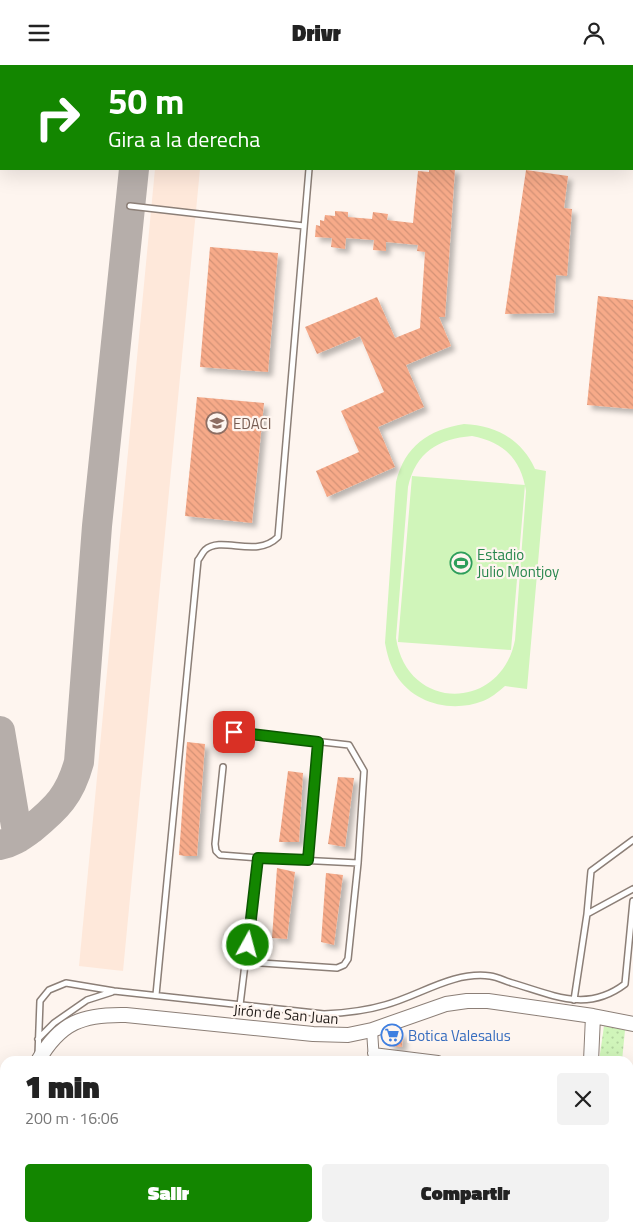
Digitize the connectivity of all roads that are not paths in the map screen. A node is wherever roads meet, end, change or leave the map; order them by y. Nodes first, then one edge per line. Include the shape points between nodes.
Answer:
1 (310, 170) edge
2 (130, 206) dead end
3 (304, 226) junction
4 (217, 730) dead end
5 (318, 742) junction
6 (222, 767) dead end
7 (633, 840) edge
8 (258, 858) junction
9 (308, 860) junction
10 (358, 863) junction
11 (633, 889) edge
12 (633, 901) edge
13 (587, 914) junction
14 (246, 962) junction
15 (114, 991) junction
16 (156, 995) junction
17 (574, 1000) junction
18 (240, 1005) junction
19 (593, 1017) junction
20 (633, 1024) edge
21 (372, 1030) junction
22 (38, 1039) junction
23 (38, 1056) edge
24 (41, 1056) edge
25 (373, 1056) edge
26 (591, 1056) edge

1 - 3 lane
2 - 3 lane
3 - 16 lane via 278,537 261,547 216,546 205,550 198,561
4 - 5 lane
5 - 9 lane
5 - 10 lane via 349,745 364,771
6 - 8 lane via 216,851 220,855
7 - 13 lane via 591,871
8 - 9 lane
8 - 14 lane
9 - 10 lane
10 - 14 lane via 348,959 344,965 337,968
11 - 13 lane
12 - 17 lane via 625,984 599,998
13 - 17 lane
14 - 18 lane
15 - 16 lane
15 - 22 lane via 87,1000 60,1018
15 - 22 lane via 66,983 49,990 40,1001
16 - 18 lane
17 - 18 lane via 491,976 474,976 451,980 386,1005 359,1011 324,1015
19 - 20 street, Jirón de San Juan
19 - 21 street, Jirón de San Juan via 488,1001 467,1001 446,1004
19 - 26 street
21 - 24 street, Jirón de San Juan via 348,1035 313,1034 103,1015 81,1019 61,1031
21 - 25 street
22 - 23 lane

